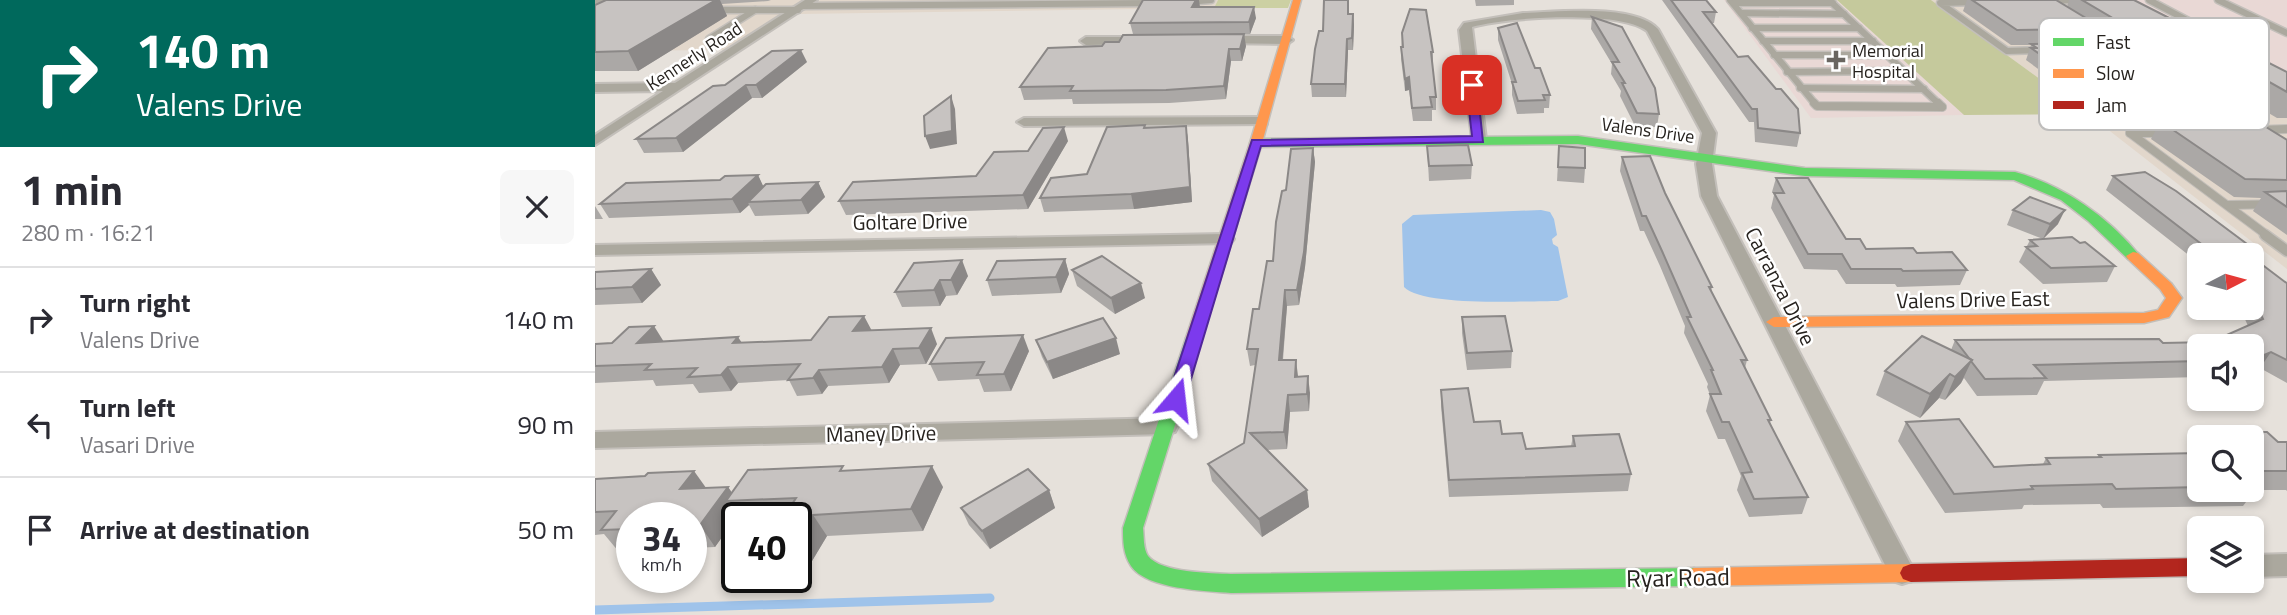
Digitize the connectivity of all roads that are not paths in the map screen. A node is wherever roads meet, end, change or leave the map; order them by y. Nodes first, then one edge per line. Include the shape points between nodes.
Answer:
1 (627, 0) edge
2 (925, 0) edge
3 (1212, 0) edge
4 (1297, 0) edge
5 (2149, 0) edge
6 (2218, 0) edge
7 (595, 1) edge
8 (1731, 1) edge
9 (1831, 1) edge
10 (2033, 1) edge
11 (2076, 1) edge
12 (1183, 2) edge
13 (1990, 2) edge
14 (1157, 3) edge
15 (804, 5) edge
16 (919, 5) junction
17 (756, 9) junction
18 (702, 10) edge
19 (1741, 13) junction
20 (1844, 14) junction
21 (2061, 18) edge
22 (2183, 18) edge
23 (2256, 18) edge
24 (2269, 24) edge
25 (1752, 28) junction
26 (1859, 28) junction
27 (2287, 33) edge
28 (709, 39) dead end
29 (1207, 40) edge
30 (1287, 40) junction
31 (1086, 41) dead end
32 (1153, 41) edge
33 (1763, 41) junction
34 (1873, 41) junction
35 (2039, 50) edge
36 (1774, 55) junction
37 (1888, 55) junction
38 (1905, 71) junction
39 (1787, 72) junction
40 (678, 87) junction
41 (595, 88) edge
42 (1800, 88) junction
43 (1924, 89) junction
44 (1262, 121) junction
45 (1024, 122) dead end
46 (2269, 129) edge
47 (2287, 129) edge
48 (2246, 130) edge
49 (2171, 133) edge
50 (1479, 139) junction
51 (595, 141) edge
52 (1256, 143) junction
53 (2268, 144) edge
54 (1703, 158) junction
55 (2287, 204) edge
56 (2228, 205) junction
57 (1225, 239) junction
58 (595, 250) edge
59 (2287, 251) edge
60 (2170, 307) joint
61 (1774, 322) junction
62 (1167, 426) junction
63 (595, 440) edge
64 (2287, 565) edge
65 (2264, 566) edge
66 (2187, 567) edge
67 (1902, 573) junction

1 - 7 lane
2 - 16 lane
3 - 12 lane
4 - 30 street
5 - 22 lane
6 - 23 lane
8 - 9 lane
8 - 19 lane
9 - 20 lane
10 - 11 street
10 - 21 street
13 - 35 lane via 1940,3 2007,51
14 - 16 lane
15 - 16 lane
15 - 17 lane
15 - 40 street, Kennerly Road
17 - 18 lane
17 - 28 lane
19 - 20 lane
19 - 25 lane
20 - 26 lane
24 - 27 lane
25 - 26 lane
25 - 33 lane
26 - 34 lane
29 - 30 street
30 - 44 street
31 - 32 street
33 - 34 lane
33 - 36 lane
34 - 37 lane
36 - 37 lane
36 - 39 lane
37 - 38 lane
38 - 39 lane
38 - 43 lane
39 - 42 lane
40 - 41 street
40 - 51 street, Kennerly Road
42 - 43 lane
42 - 43 lane via 1812,103 1823,107 1941,107
44 - 45 street
44 - 52 street
46 - 47 lane
48 - 53 street
49 - 56 lane via 2130,133
50 - 52 street, Valens Drive
50 - 54 street, Valens Drive via 1578,140
50 - 54 street, Carranza Drive via 1465,30 1474,22 1496,18 1604,17 1640,21 1652,29 1706,124 1709,133
52 - 57 street
54 - 60 street, Valens Drive via 1837,175 1996,174 2032,180 2066,195 2167,286 2174,298
54 - 61 street, Carranza Drive via 1709,196
55 - 56 lane
56 - 59 lane
57 - 58 street, Goltare Drive
57 - 62 street
60 - 61 street, Valens Drive East via 2163,314 2144,318
61 - 67 street, Carranza Drive
62 - 63 street, Maney Drive
62 - 67 street, Ryar Road via 1133,528 1135,556 1144,566 1181,579 1443,582
64 - 65 street
66 - 67 street, Ryar Road

